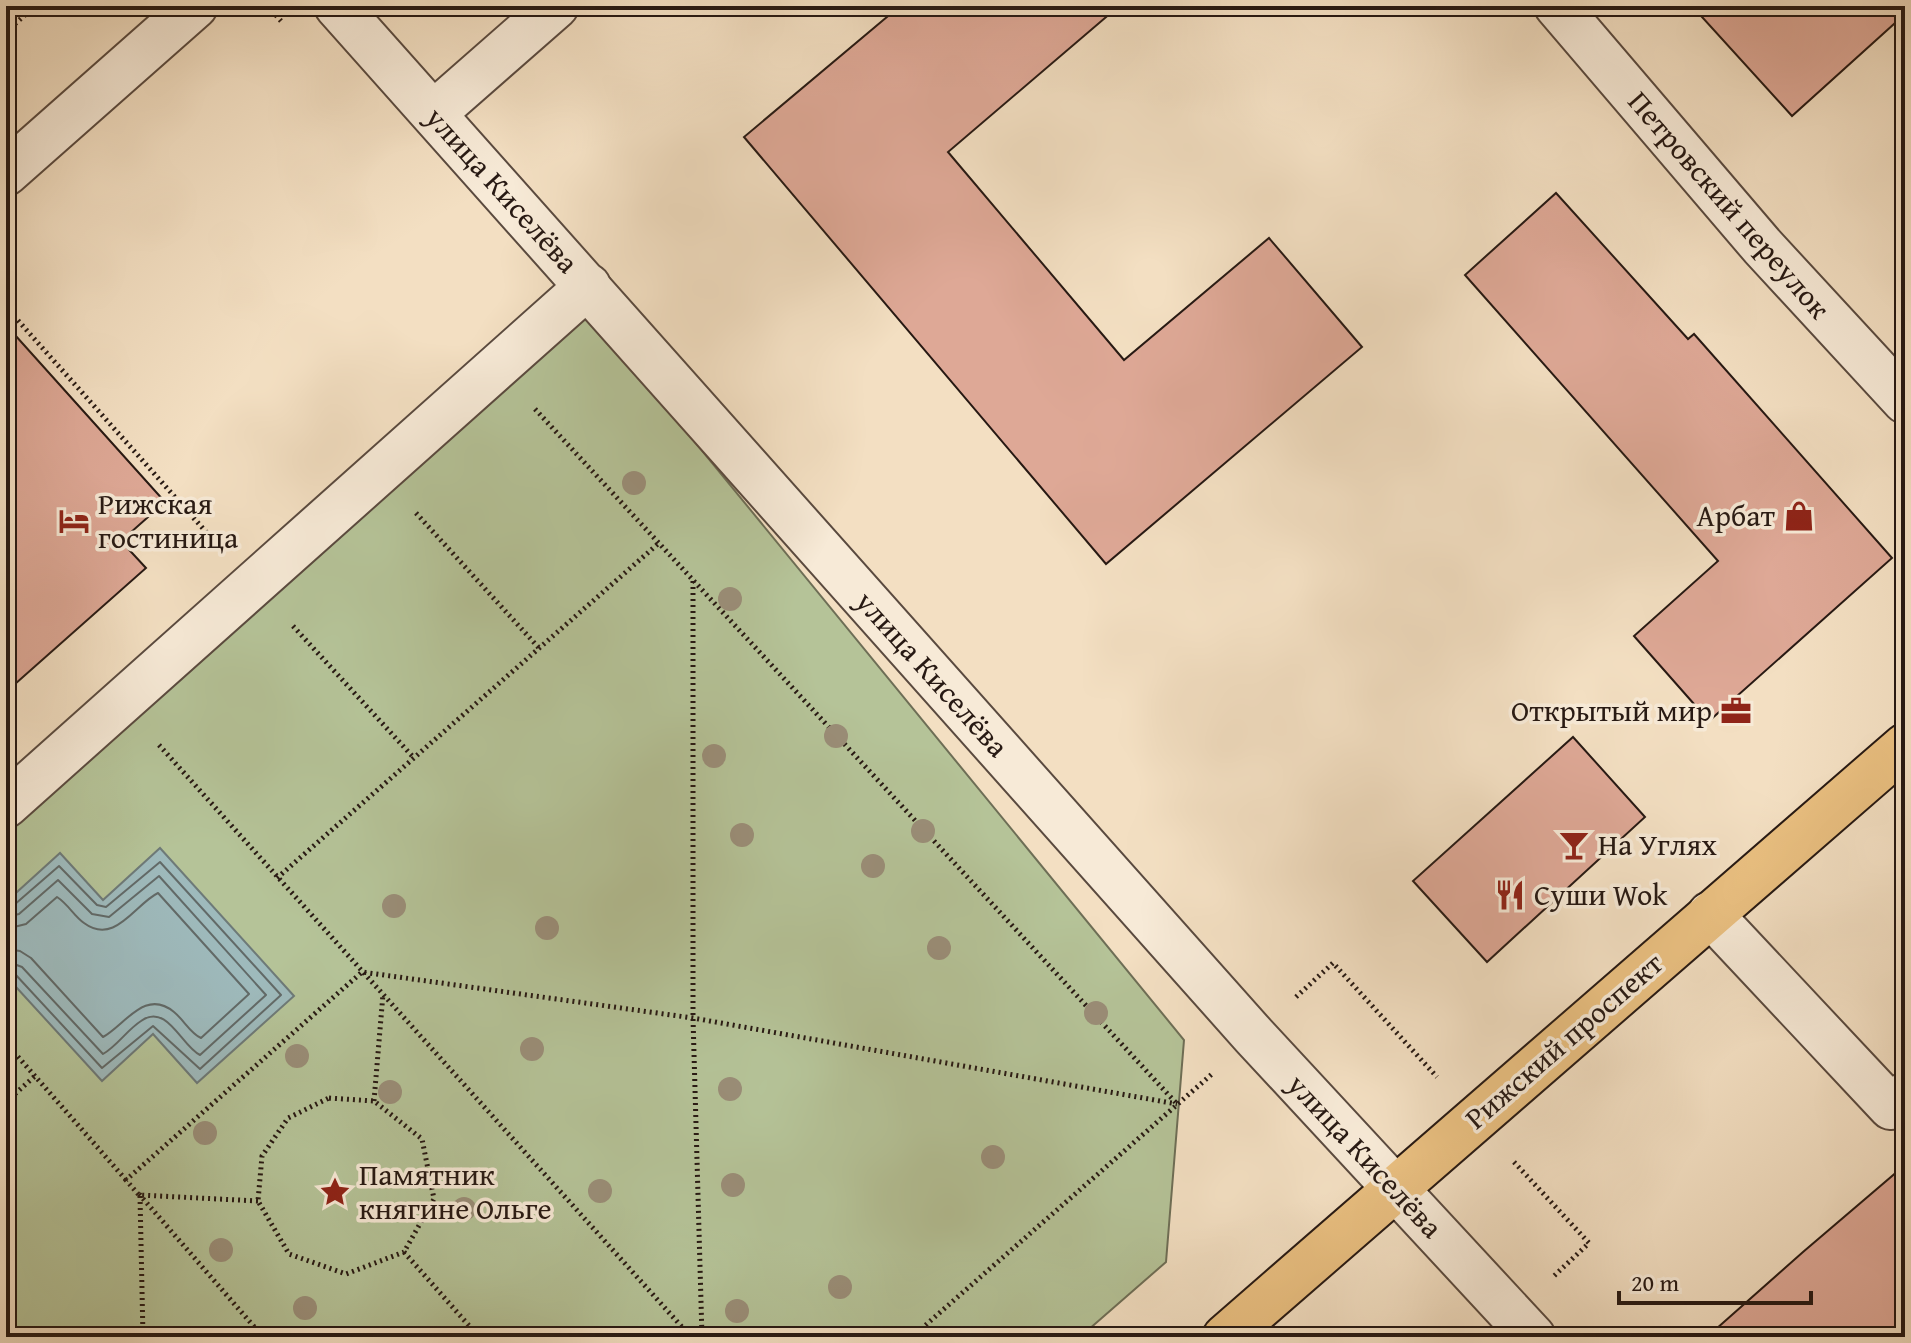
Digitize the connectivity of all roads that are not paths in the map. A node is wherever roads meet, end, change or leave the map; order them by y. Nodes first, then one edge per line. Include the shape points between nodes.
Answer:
1 (195, 6) edge
2 (337, 6) edge
3 (556, 6) edge
4 (1557, 6) edge
5 (434, 113) junction
6 (20, 175) edge
7 (588, 286) junction
8 (1905, 401) edge
9 (1905, 746) edge
10 (6, 805) edge
11 (1710, 914) junction
12 (1900, 1114) edge
13 (1395, 1189) junction
14 (1225, 1337) edge
15 (1533, 1337) edge

1 - 6 street
2 - 5 street, улица Киселёва
3 - 5 street
4 - 8 street, Петровский переулок via 1762,246
5 - 7 street, улица Киселёва
7 - 10 street
7 - 13 street, улица Киселёва
9 - 11 main road, Рижский проспект
11 - 12 street
11 - 13 main road, Рижский проспект
13 - 14 main road, Рижский проспект
13 - 15 street, улица Киселёва

